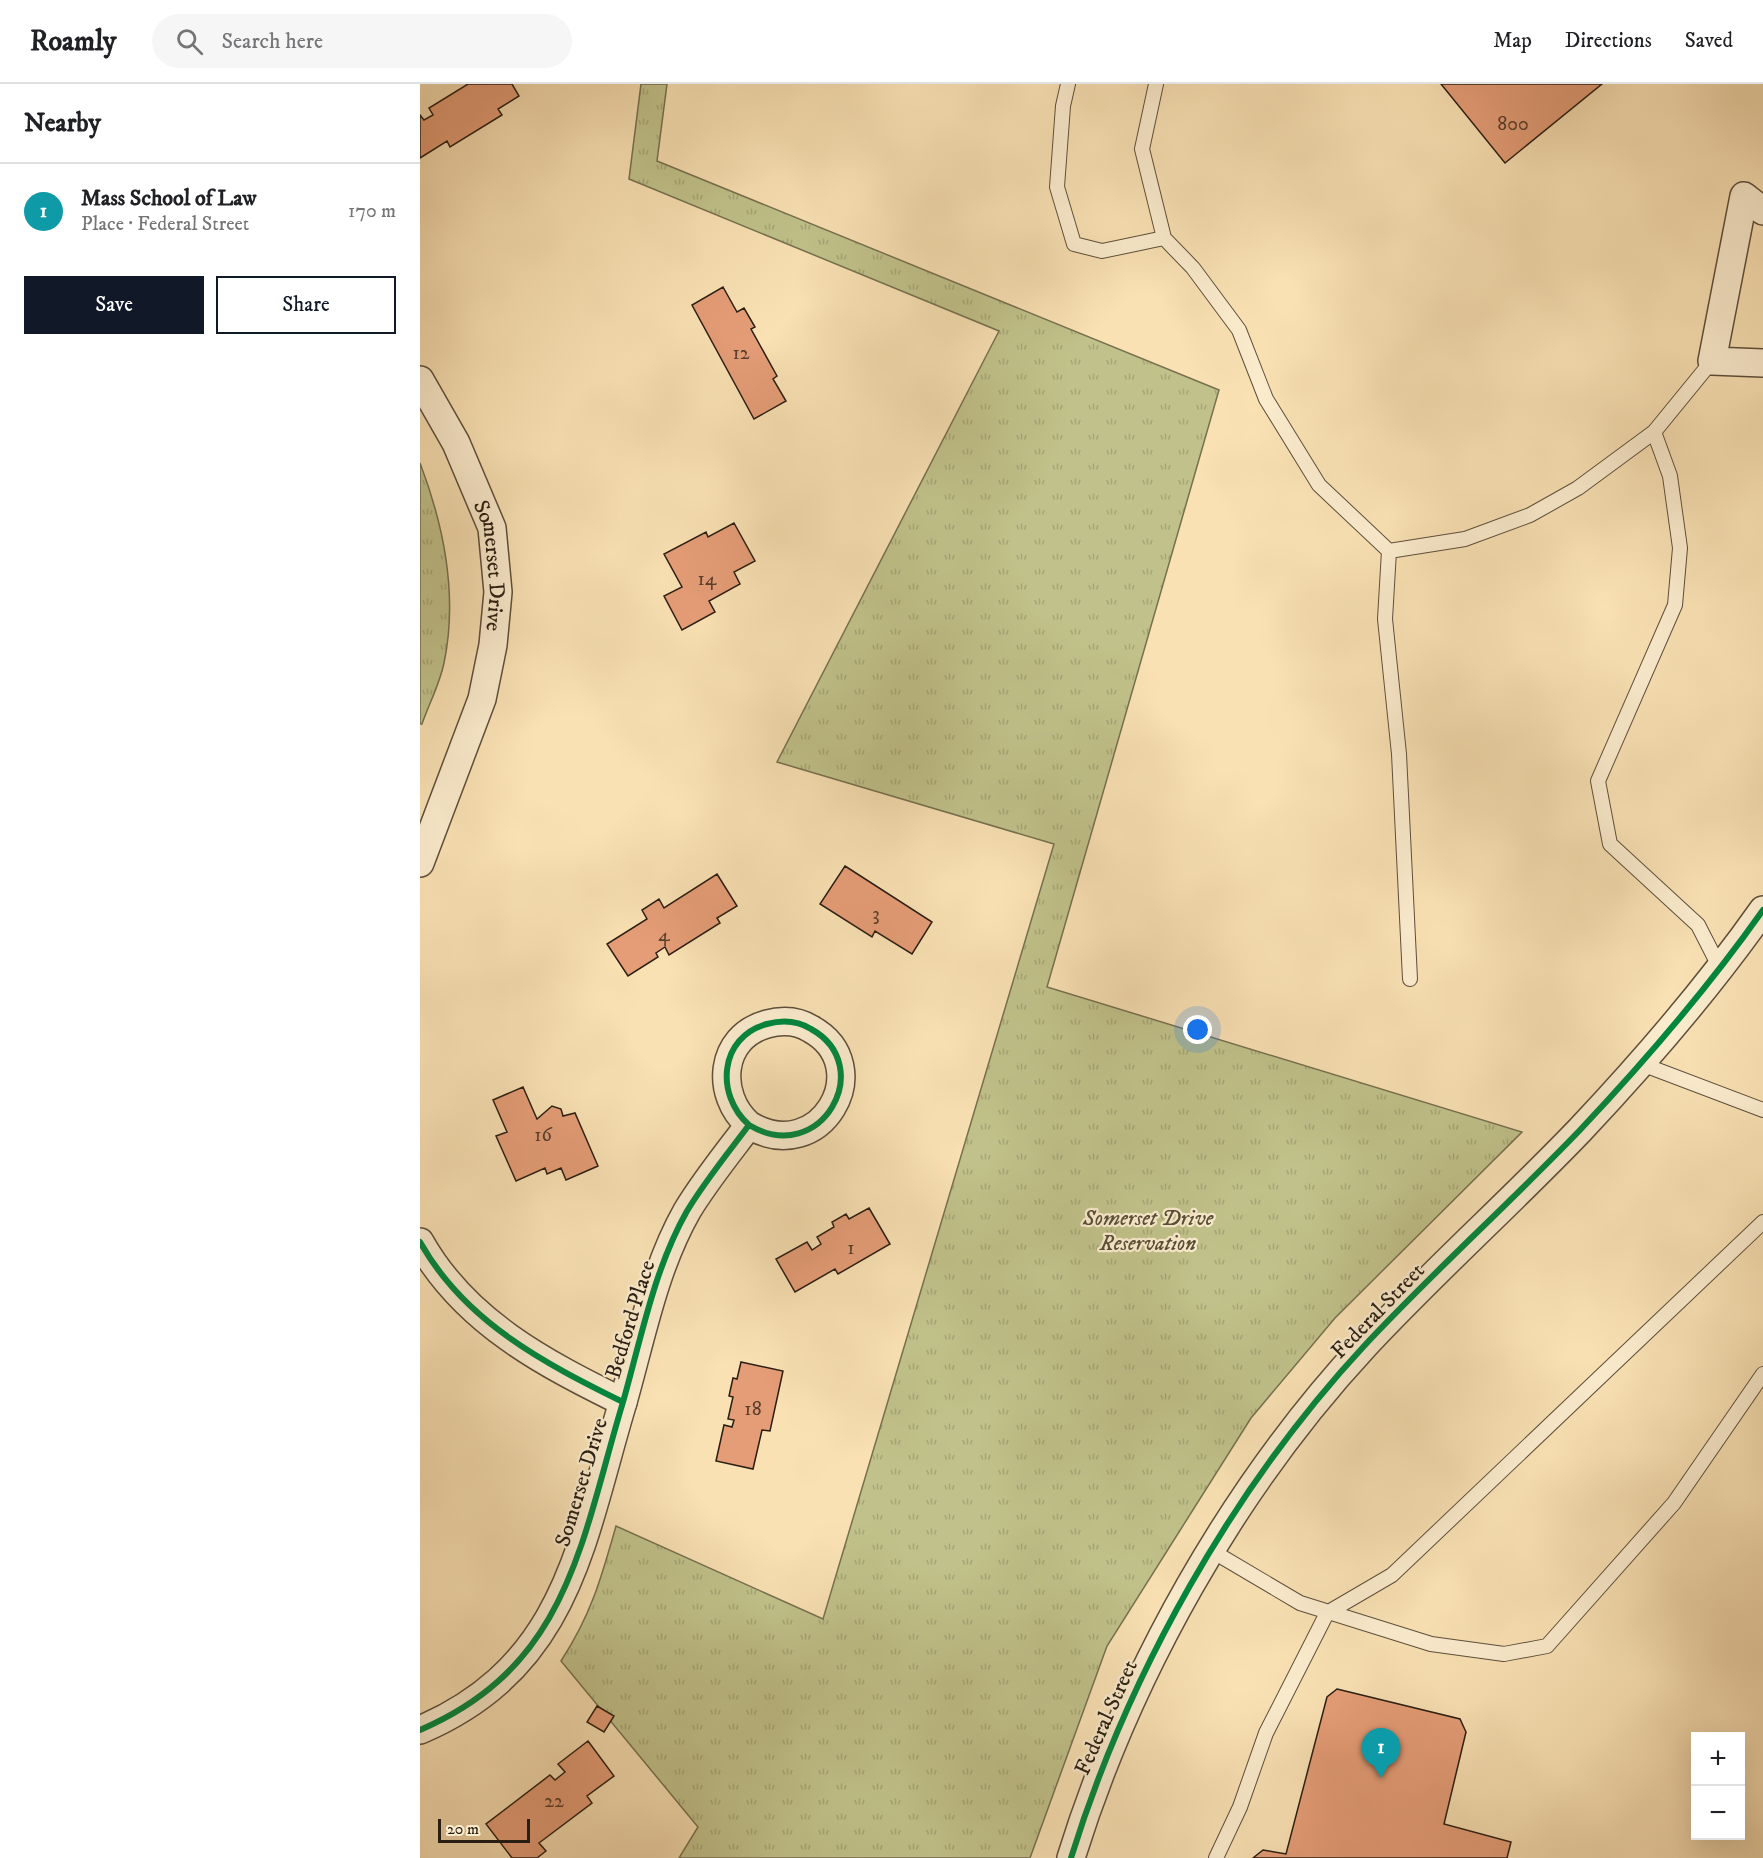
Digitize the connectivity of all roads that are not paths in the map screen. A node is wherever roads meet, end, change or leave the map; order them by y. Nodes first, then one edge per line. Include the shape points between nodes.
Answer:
1 (1068, 84) edge
2 (1155, 84) edge
3 (1763, 211) edge
4 (1164, 238) junction
5 (1712, 361) junction
6 (1763, 363) edge
7 (420, 380) edge
8 (1654, 432) junction
9 (1389, 550) junction
10 (420, 862) edge
11 (1763, 910) edge
12 (1720, 970) junction
13 (1410, 979) dead end
14 (1639, 1063) junction
15 (1763, 1110) edge
16 (748, 1125) junction
17 (1763, 1222) edge
18 (420, 1242) edge
19 (1763, 1374) edge
20 (623, 1402) junction
21 (1212, 1551) junction
22 (1327, 1613) junction
23 (420, 1730) edge
24 (1071, 1858) edge
25 (1216, 1858) edge

1 - 4 lane via 1062,106 1057,187 1074,244 1102,251
2 - 4 lane via 1142,149
3 - 5 street via 1744,196
4 - 9 lane via 1193,268 1239,330 1266,399 1319,485
5 - 6 street
5 - 8 lane
7 - 10 street, Somerset Drive via 456,443 492,528 498,592 494,645 482,699
8 - 9 lane via 1578,488 1530,515 1465,539
8 - 12 lane via 1670,476 1680,548 1675,606 1598,781 1610,844 1698,925
9 - 13 lane via 1385,619 1400,754
11 - 12 street, Federal Street
12 - 14 street, Federal Street
14 - 15 lane
14 - 21 street, Federal Street via 1581,1128 1364,1346 1297,1426
16 - 16 street via 732,1106 725,1082 729,1058 743,1037 765,1024 790,1022 802,1024 823,1038 837,1058 841,1082 827,1117 795,1135 771,1136
16 - 20 street, Bedford Place via 705,1183 670,1249
17 - 22 lane via 1392,1575
18 - 20 street, Somerset Drive via 448,1281 506,1337 547,1364
19 - 22 lane via 1674,1503 1547,1646 1504,1654 1431,1644
20 - 23 street, Somerset Drive via 575,1561 542,1634 518,1665 489,1691
21 - 22 lane via 1300,1604
21 - 24 street, Federal Street via 1177,1607 1134,1691 1092,1790
22 - 25 lane via 1266,1733

